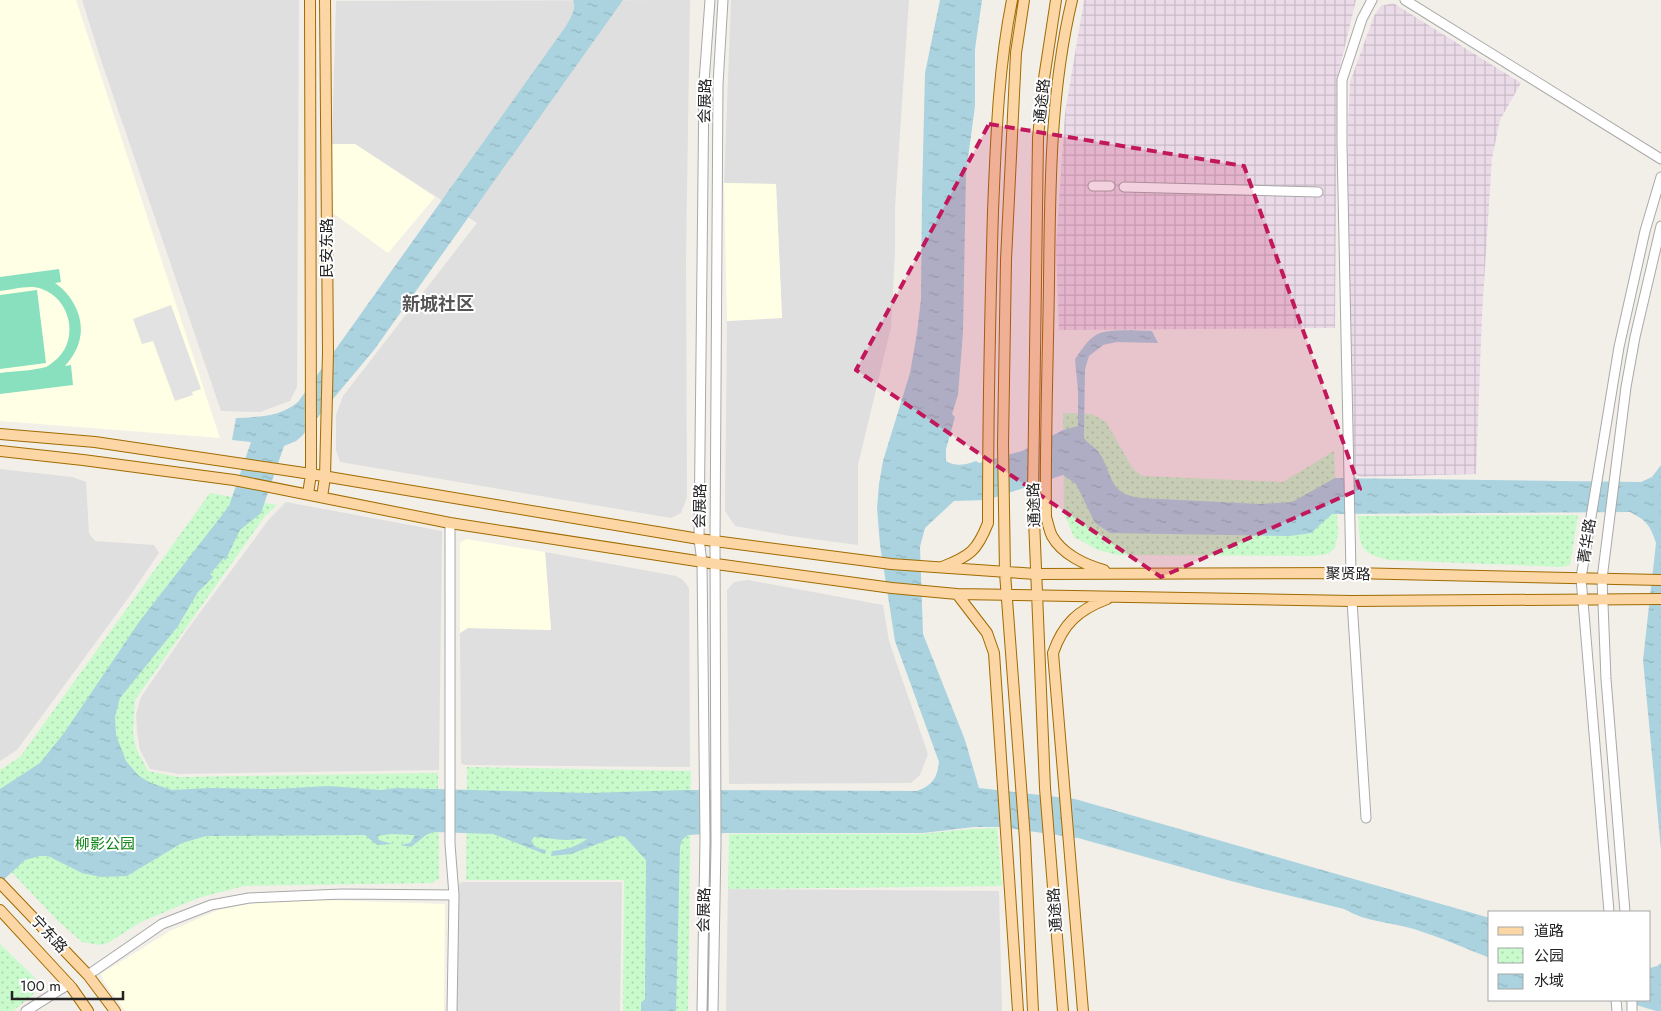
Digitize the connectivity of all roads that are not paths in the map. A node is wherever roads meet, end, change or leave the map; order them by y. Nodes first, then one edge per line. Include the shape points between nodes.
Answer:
1 (310, 0) edge
2 (325, 0) edge
3 (710, 0) edge
4 (724, 0) edge
5 (1012, 0) edge
6 (1024, 0) edge
7 (1056, 0) edge
8 (1072, 0) edge
9 (1372, 0) edge
10 (1405, 0) edge
11 (1661, 159) edge
12 (1661, 177) edge
13 (1093, 186) dead end
14 (1110, 186) dead end
15 (1124, 187) dead end
16 (1318, 192) dead end
17 (1661, 226) edge
18 (0, 434) edge
19 (0, 451) edge
20 (311, 474) junction
21 (325, 477) junction
22 (308, 494) junction
23 (322, 497) junction
24 (450, 523) junction
25 (699, 539) junction
26 (715, 541) junction
27 (702, 562) junction
28 (716, 564) junction
29 (939, 568) junction
30 (1005, 573) junction
31 (1351, 573) junction
32 (1036, 574) junction
33 (1118, 574) junction
34 (1581, 578) junction
35 (1602, 578) junction
36 (1656, 580) edge
37 (957, 594) junction
38 (1006, 595) junction
39 (1036, 595) junction
40 (1112, 597) junction
41 (1657, 599) edge
42 (1582, 600) junction
43 (1602, 600) junction
44 (1352, 601) junction
45 (1366, 818) dead end
46 (0, 883) edge
47 (454, 895) junction
48 (0, 910) edge
49 (1609, 911) edge
50 (1625, 911) edge
51 (88, 975) junction
52 (68, 984) junction
53 (26, 1011) edge
54 (88, 1011) edge
55 (114, 1011) edge
56 (452, 1011) edge
57 (702, 1011) edge
58 (713, 1011) edge
59 (1018, 1011) edge
60 (1033, 1011) edge
61 (1062, 1011) edge
62 (1082, 1011) edge

1 - 20 main road, 民安东路
2 - 21 main road, 民安东路 via 328,352
3 - 25 street, 会展路 via 704,82
4 - 26 street, 会展路 via 718,84
5 - 29 main road via 1001,64 997,114 989,342 988,523 980,542 967,556
6 - 30 main road, 通途路 via 1016,53 1006,260
7 - 32 main road, 通途路 via 1038,138 1033,436
8 - 33 main road via 1053,125 1046,517 1052,536 1064,550 1080,561
9 - 31 street via 1362,19 1342,80
10 - 11 street
12 - 34 street, 菁华路 via 1645,231 1619,347
13 - 14 street
15 - 16 street
17 - 35 street via 1628,378
18 - 20 main road, 聚贤路 via 95,442
19 - 22 main road, 聚贤路 via 234,480
20 - 21 main road, 聚贤路
20 - 22 main road, 民安东路
21 - 23 main road, 民安东路
21 - 25 main road, 聚贤路
22 - 23 main road, 聚贤路
23 - 24 main road, 聚贤路
24 - 27 main road, 聚贤路
24 - 47 street via 450,844
25 - 26 main road, 聚贤路
25 - 27 street, 会展路
26 - 28 street, 会展路
26 - 29 main road, 聚贤路
27 - 28 main road, 聚贤路
27 - 57 street, 会展路 via 705,786
28 - 37 main road, 聚贤路
28 - 58 street, 会展路
29 - 30 main road, 聚贤路
30 - 32 main road, 聚贤路
30 - 38 main road, 通途路
31 - 33 main road, 聚贤路
31 - 34 main road, 聚贤路
32 - 33 main road, 聚贤路
32 - 39 main road, 通途路
34 - 35 main road, 聚贤路
34 - 42 street, 菁华路
35 - 36 main road, 聚贤路
35 - 43 street
37 - 38 main road, 聚贤路
37 - 59 main road via 987,633 994,653
38 - 39 main road, 聚贤路
38 - 60 main road, 通途路 via 1025,839
39 - 40 main road, 聚贤路
39 - 61 main road, 通途路 via 1045,788
40 - 44 main road, 聚贤路
40 - 62 main road via 1081,611 1067,624 1053,653
41 - 43 main road, 聚贤路
42 - 43 main road, 聚贤路
42 - 44 main road, 聚贤路
42 - 49 street, 菁华路
43 - 50 street
44 - 45 street
46 - 51 main road, 宁东路
47 - 51 street via 342,894 249,898 211,905 162,924
47 - 56 street
48 - 52 main road, 宁东路
51 - 55 main road, 宁东路
52 - 53 street
52 - 54 main road, 宁东路

